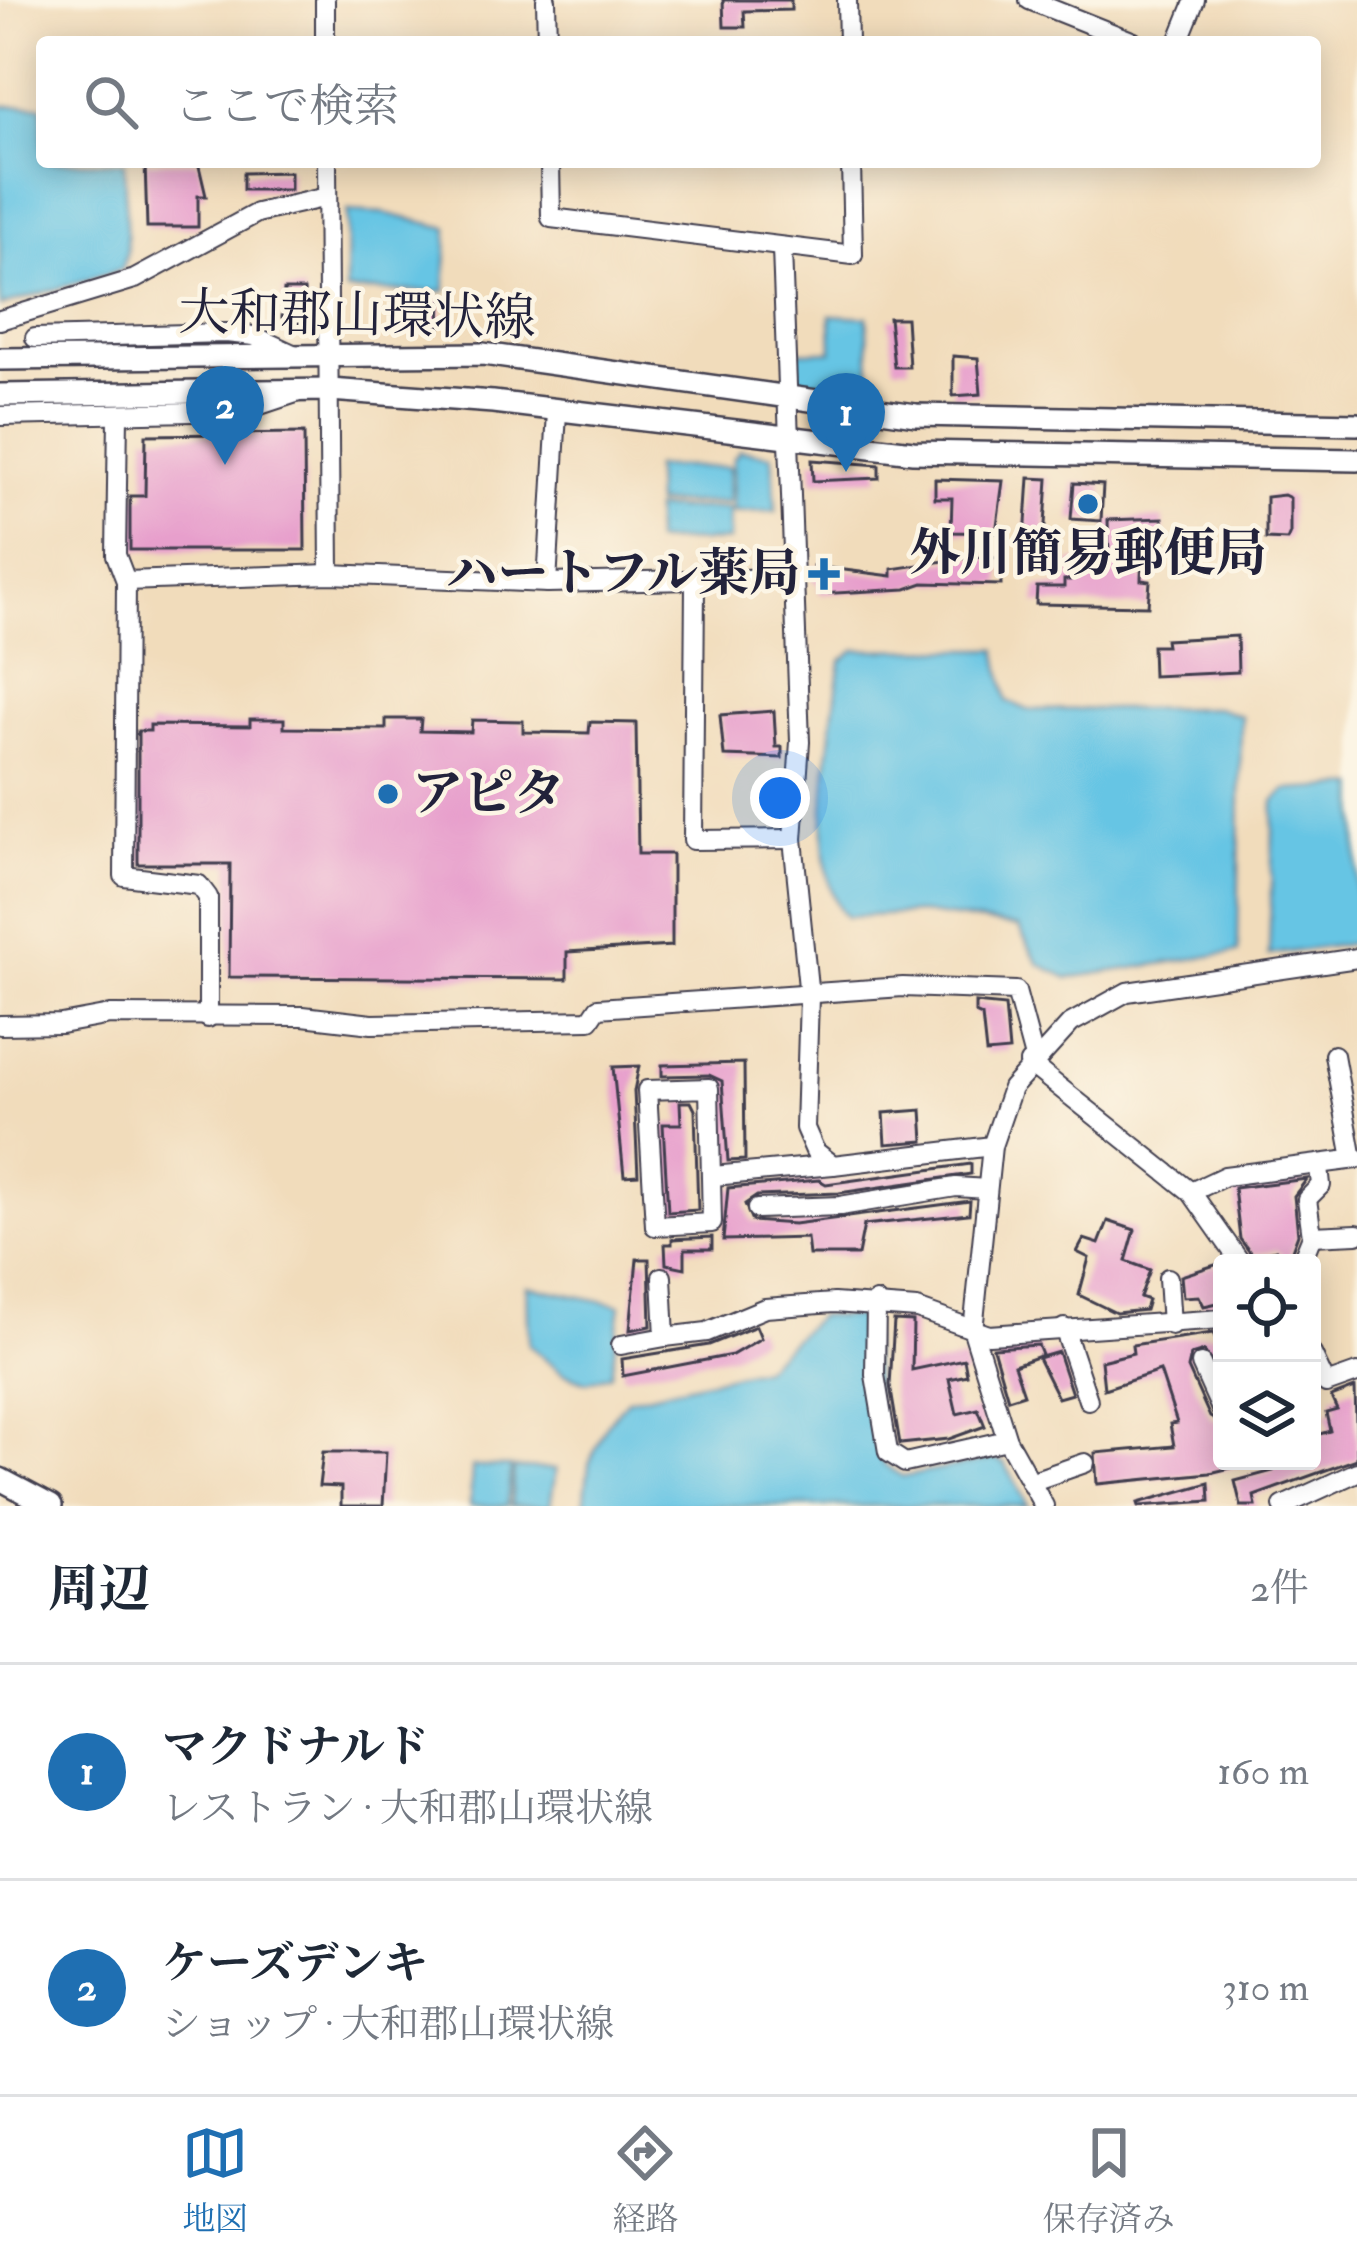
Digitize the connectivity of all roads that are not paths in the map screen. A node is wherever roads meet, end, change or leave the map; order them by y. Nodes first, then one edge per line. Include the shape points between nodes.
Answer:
1 (325, 0) edge
2 (546, 0) edge
3 (848, 0) edge
4 (1029, 0) edge
5 (1195, 0) edge
6 (326, 36) edge
7 (547, 36) edge
8 (848, 36) edge
9 (1119, 36) edge
10 (1180, 36) edge
11 (327, 168) edge
12 (550, 168) edge
13 (851, 168) edge
14 (327, 197) junction
15 (782, 249) junction
16 (0, 320) edge
17 (35, 338) dead end
18 (295, 355) junction
19 (330, 355) junction
20 (0, 359) edge
21 (303, 390) junction
22 (330, 390) junction
23 (0, 395) edge
24 (784, 400) junction
25 (557, 412) junction
26 (118, 415) junction
27 (0, 416) edge
28 (1357, 424) edge
29 (786, 436) junction
30 (1357, 460) edge
31 (330, 574) junction
32 (791, 578) junction
33 (126, 581) junction
34 (548, 583) junction
35 (695, 583) junction
36 (793, 838) junction
37 (1357, 958) edge
38 (809, 997) junction
39 (208, 1018) junction
40 (0, 1025) edge
41 (1334, 1055) dead end
42 (1032, 1060) junction
43 (1348, 1079) edge
44 (811, 1145) junction
45 (992, 1146) junction
46 (1355, 1159) edge
47 (833, 1165) junction
48 (1319, 1167) junction
49 (788, 1168) junction
50 (712, 1176) junction
51 (986, 1190) junction
52 (1191, 1192) junction
53 (757, 1209) dead end
54 (1357, 1234) edge
55 (1312, 1236) junction
56 (1235, 1254) edge
57 (1305, 1254) edge
58 (662, 1277) dead end
59 (1168, 1278) dead end
60 (876, 1302) junction
61 (1213, 1319) edge
62 (1171, 1325) junction
63 (1064, 1328) junction
64 (973, 1331) junction
65 (665, 1337) junction
66 (621, 1345) dead end
67 (1201, 1364) dead end
68 (1357, 1373) edge
69 (1321, 1387) edge
70 (1213, 1391) edge
71 (1088, 1400) dead end
72 (1007, 1440) junction
73 (1085, 1463) dead end
74 (1357, 1472) edge
75 (0, 1479) edge
76 (1030, 1482) junction
77 (1279, 1505) edge
78 (51, 1506) edge
79 (1044, 1506) edge

1 - 6 street
2 - 7 street
3 - 8 street
4 - 9 street
5 - 10 street
11 - 14 street
12 - 15 street via 551,218
13 - 15 street via 853,255
14 - 16 street via 257,213 135,279
14 - 19 street
15 - 24 street
17 - 18 street via 226,334
18 - 19 main road, 大和郡山環状線
18 - 20 main road, 大和郡山環状線
19 - 22 street
19 - 24 main road, 大和郡山環状線 via 482,354
21 - 22 main road, 大和郡山環状線
21 - 23 main road, 大和郡山環状線
21 - 26 street via 242,411
22 - 25 main road, 大和郡山環状線
22 - 31 street
24 - 28 main road, 大和郡山環状線 via 916,415
24 - 29 street
25 - 29 main road, 大和郡山環状線
25 - 34 street
26 - 27 street
26 - 33 street via 116,555
29 - 30 main road, 大和郡山環状線 via 914,452
29 - 32 street
31 - 33 street
31 - 34 street
32 - 35 street
32 - 36 street via 800,742
33 - 39 street via 124,876 199,885 208,897
34 - 35 street
35 - 36 street via 693,840
36 - 38 street
37 - 42 street via 1127,992 1071,1023
38 - 39 street via 598,1008 590,1020 502,1025
38 - 42 street via 904,987 1016,992
38 - 44 street
39 - 40 street via 110,1015
41 - 43 street
42 - 45 street via 1012,1088
42 - 52 street
43 - 46 street
44 - 47 street
44 - 49 street
45 - 47 street
45 - 51 street
46 - 48 street
47 - 49 street
48 - 52 street via 1225,1176
48 - 55 street via 1322,1185 1306,1199
49 - 50 street
50 - 50 street via 709,1088 646,1090 655,1226 712,1223
51 - 53 street
51 - 64 street
52 - 56 street
54 - 55 street
55 - 57 street
58 - 65 street
59 - 62 street
60 - 64 street
60 - 65 street via 765,1308 707,1332
60 - 72 street via 875,1375 888,1452 905,1462
61 - 62 street
62 - 63 street
63 - 64 street
63 - 71 street
64 - 72 street
65 - 66 street
67 - 70 street
68 - 69 street
72 - 76 street
73 - 76 street
74 - 77 street
75 - 78 main road
76 - 79 street

